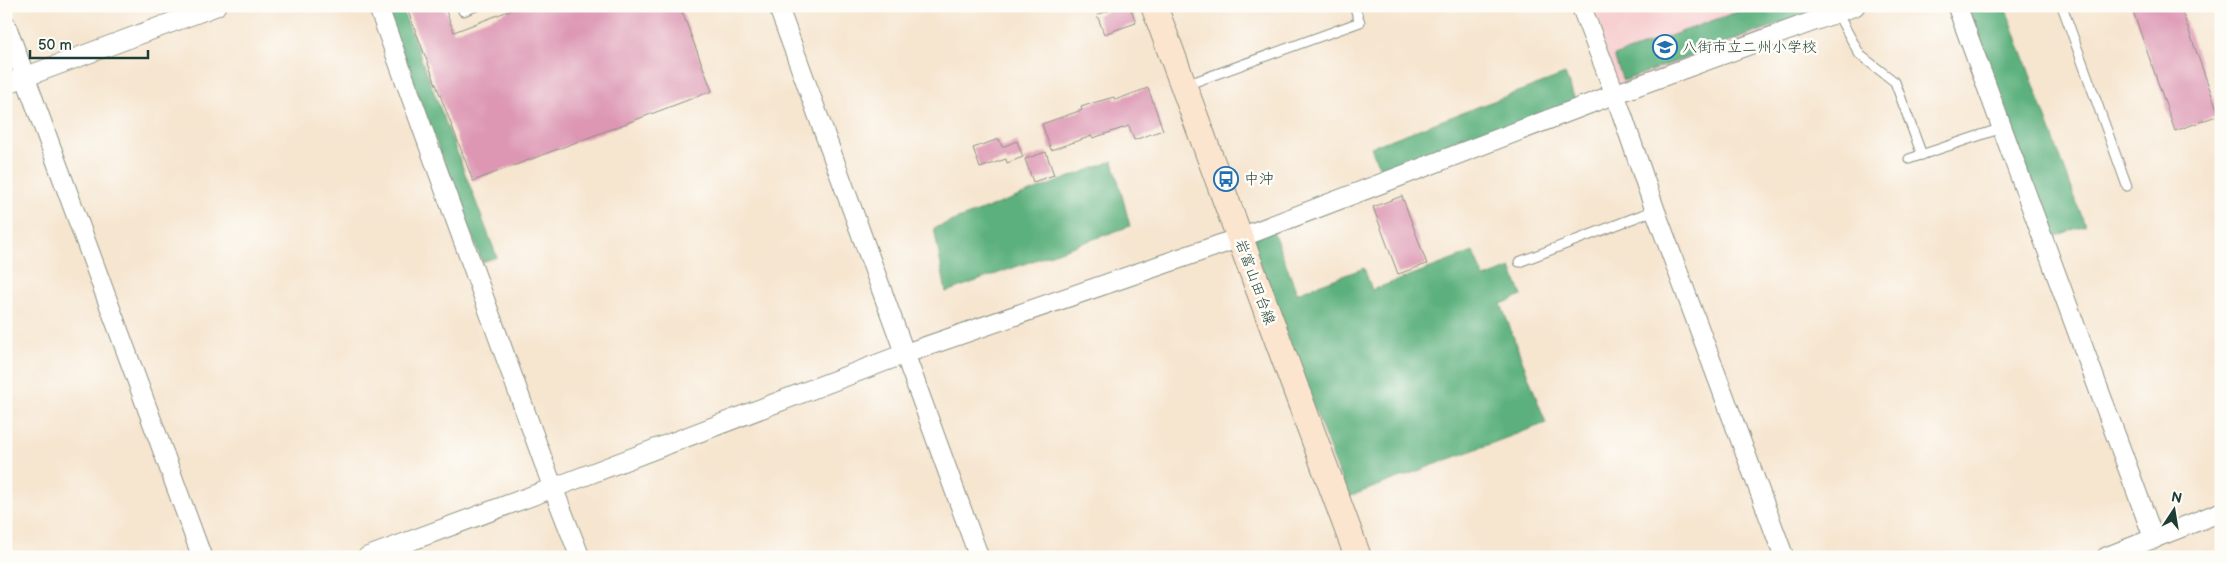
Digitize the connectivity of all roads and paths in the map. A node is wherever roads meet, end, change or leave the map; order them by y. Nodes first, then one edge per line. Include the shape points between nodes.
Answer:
1 (216, 6) edge
2 (378, 6) edge
3 (476, 6) edge
4 (778, 6) edge
5 (1154, 6) edge
6 (1354, 6) edge
7 (1581, 6) edge
8 (1957, 6) edge
9 (2062, 6) edge
10 (1846, 9) edge
11 (463, 11) dead end
12 (6, 25) edge
13 (25, 77) junction
14 (6, 84) edge
15 (1183, 86) junction
16 (1615, 94) junction
17 (2002, 128) junction
18 (1922, 155) junction
19 (1909, 159) dead end
20 (2127, 186) dead end
21 (1655, 210) junction
22 (1239, 238) junction
23 (1519, 262) dead end
24 (904, 354) junction
25 (553, 488) junction
26 (2221, 512) edge
27 (2154, 539) junction
28 (202, 557) edge
29 (367, 557) edge
30 (580, 557) edge
31 (980, 557) edge
32 (1358, 557) edge
33 (1784, 557) edge
34 (2106, 557) edge

1 - 13 street
2 - 25 street
3 - 11 lane
4 - 24 street
5 - 15 main road, 岩富山田台線
6 - 15 lane via 1360,22
7 - 16 street
8 - 17 street
9 - 20 lane
10 - 16 street
10 - 18 lane via 1860,55 1895,82
12 - 13 street
13 - 14 street
13 - 28 street
15 - 22 main road, 岩富山田台線
16 - 21 street
16 - 22 street
17 - 18 lane
17 - 27 street
18 - 19 lane
21 - 23 lane
21 - 33 street
22 - 24 street
22 - 32 main road, 岩富山田台線
24 - 25 street
24 - 31 street
25 - 29 street
25 - 30 street
26 - 27 street
27 - 34 street

